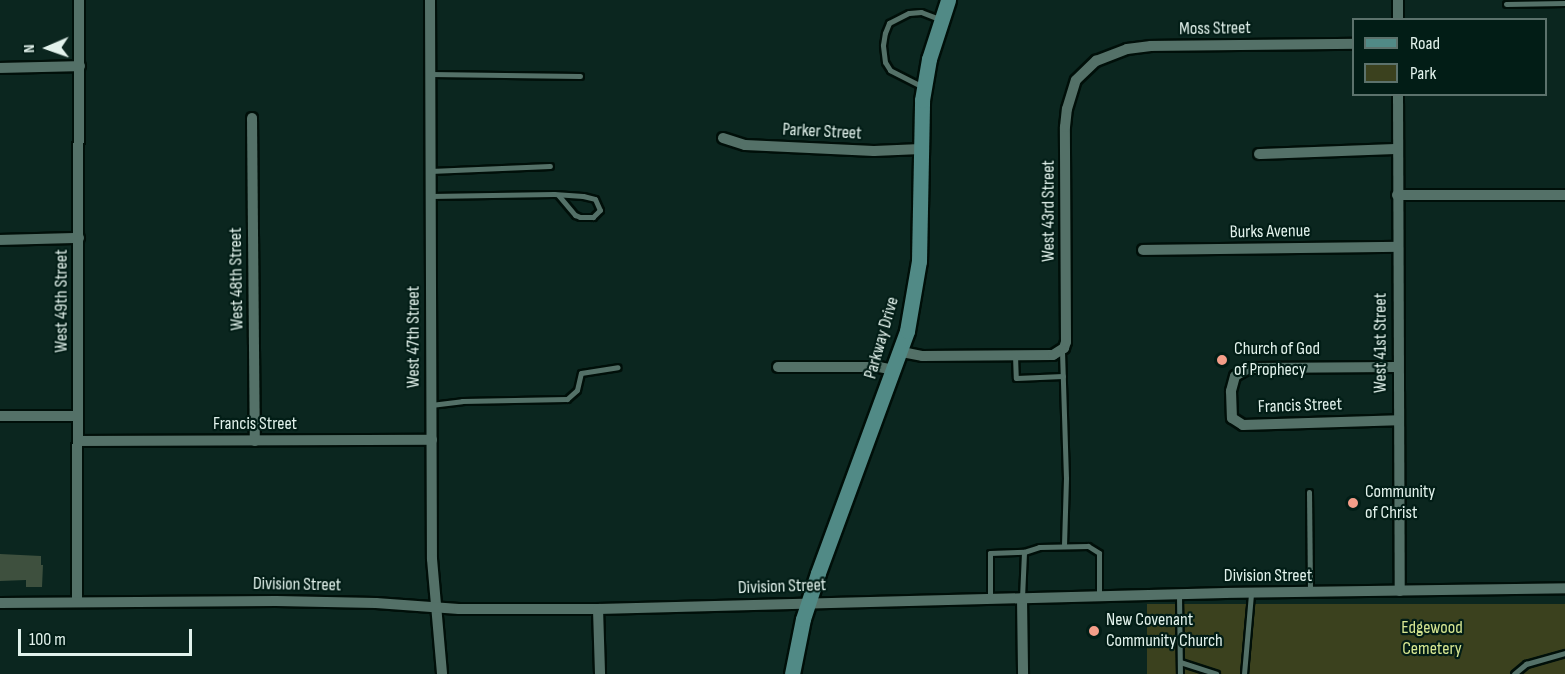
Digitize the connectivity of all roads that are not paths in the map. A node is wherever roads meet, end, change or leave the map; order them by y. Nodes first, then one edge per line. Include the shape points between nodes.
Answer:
1 (79, 0) edge
2 (430, 0) edge
3 (948, 0) edge
4 (1398, 0) edge
5 (1565, 3) edge
6 (1506, 4) dead end
7 (1398, 18) edge
8 (940, 19) junction
9 (1352, 44) edge
10 (80, 66) junction
11 (0, 68) edge
12 (1083, 72) joint
13 (430, 74) junction
14 (580, 76) dead end
15 (924, 87) junction
16 (1398, 96) edge
17 (252, 118) dead end
18 (723, 138) dead end
19 (921, 149) junction
20 (1397, 149) junction
21 (1259, 154) dead end
22 (550, 166) dead end
23 (430, 171) junction
24 (558, 195) junction
25 (1397, 195) junction
26 (1565, 195) edge
27 (430, 196) junction
28 (79, 238) junction
29 (0, 240) edge
30 (1397, 247) junction
31 (1143, 250) dead end
32 (1062, 351) junction
33 (902, 352) junction
34 (1015, 355) junction
35 (618, 367) dead end
36 (778, 367) dead end
37 (1397, 367) junction
38 (895, 370) junction
39 (1063, 376) junction
40 (431, 405) junction
41 (0, 416) edge
42 (78, 416) junction
43 (1398, 420) junction
44 (432, 440) junction
45 (78, 441) junction
46 (255, 441) junction
47 (1309, 492) dead end
48 (1064, 546) junction
49 (1024, 552) junction
50 (1565, 588) edge
51 (1400, 591) junction
52 (1310, 593) junction
53 (1179, 594) junction
54 (1251, 594) junction
55 (1099, 596) junction
56 (990, 598) junction
57 (1022, 598) junction
58 (77, 602) junction
59 (809, 602) junction
60 (0, 603) edge
61 (435, 608) junction
62 (598, 609) junction
63 (1565, 653) edge
64 (1180, 662) junction
65 (442, 674) edge
66 (600, 674) edge
67 (792, 674) edge
68 (1023, 674) edge
69 (1180, 674) edge
70 (1216, 674) edge
71 (1244, 674) edge
72 (1514, 674) edge

1 - 10 street, West 49th Street
2 - 13 street, West 47th Street
3 - 8 street, Parkway Drive
4 - 7 street
5 - 6 lane
8 - 15 street, Parkway Drive
8 - 15 lane via 921,12 909,13 889,23 885,33 884,53 890,70
9 - 12 street, Moss Street via 1138,47 1107,56
10 - 11 street
10 - 28 street, West 49th Street
12 - 32 street, West 43rd Street via 1072,92 1065,127 1066,342
13 - 14 lane
13 - 23 street, West 47th Street
15 - 19 street, Parkway Drive
16 - 20 street, West 41st Street
17 - 46 street, West 48th Street
18 - 19 street, Parker Street via 745,145 874,152
19 - 33 street, Parkway Drive via 919,261
20 - 21 street
20 - 25 street, West 41st Street
22 - 23 lane
23 - 27 street, West 47th Street
24 - 24 lane via 591,197 600,210 592,217 580,218
24 - 27 lane
25 - 26 street
25 - 30 street, West 41st Street
27 - 40 street, West 47th Street
28 - 29 street
28 - 42 street, West 49th Street
30 - 31 street, Burks Avenue
30 - 37 street, West 41st Street
32 - 34 street via 1053,355
32 - 39 lane
33 - 34 street via 922,356
33 - 38 street, Parkway Drive
34 - 39 lane via 1016,378
35 - 40 lane via 581,373 577,390 567,399
36 - 38 street
37 - 43 street, West 41st Street
37 - 43 street, Francis Street via 1249,368 1235,376 1232,418 1243,424
38 - 59 street, Parkway Drive
39 - 48 lane
40 - 44 street, West 47th Street
41 - 42 street
42 - 45 street, West 49th Street
43 - 51 street, West 41st Street
44 - 46 street, Francis Street
44 - 61 street, West 47th Street
45 - 46 street, Francis Street
45 - 58 street, West 49th Street
47 - 52 lane
48 - 49 lane
48 - 55 lane via 1088,546 1099,553
49 - 56 lane via 990,553
49 - 57 lane
50 - 51 street, Division Street
51 - 52 street, Division Street
52 - 54 street, Division Street
53 - 54 street, Division Street
53 - 55 street, Division Street
53 - 64 lane
54 - 71 lane
55 - 57 street, Division Street
56 - 57 street, Division Street
56 - 59 street, Division Street
57 - 68 street
58 - 60 street, Division Street
58 - 61 street, Division Street via 276,601
59 - 62 street, Division Street
59 - 67 street, Parkway Drive
61 - 62 street, Division Street
61 - 65 street, West 47th Street
62 - 66 street
63 - 72 lane via 1526,664
64 - 69 lane
64 - 70 lane

